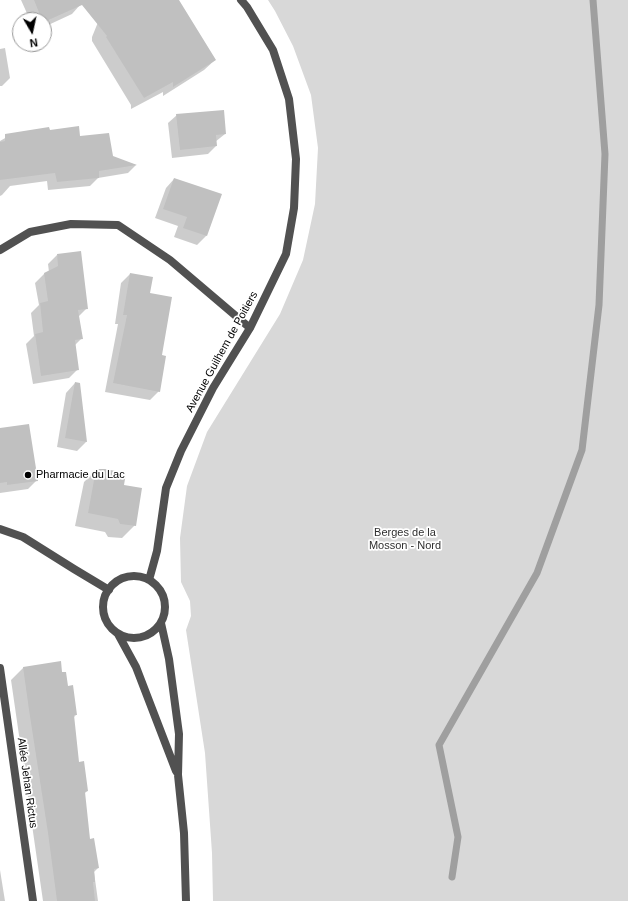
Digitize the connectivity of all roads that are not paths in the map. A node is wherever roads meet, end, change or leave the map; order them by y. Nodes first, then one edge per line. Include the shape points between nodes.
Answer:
1 (241, 0) edge
2 (0, 250) edge
3 (250, 328) junction
4 (0, 529) edge
5 (150, 580) junction
6 (109, 590) junction
7 (161, 623) junction
8 (118, 634) junction
9 (0, 668) edge
10 (178, 775) junction
11 (33, 901) edge
12 (186, 901) edge

1 - 3 street, Avenue Guilhem de Poitiers via 273,50 289,99 296,159 294,208 286,254
2 - 3 street via 30,232 71,224 118,225 170,260
3 - 5 street, Avenue Guilhem de Poitiers via 213,388 181,451 166,488
4 - 6 street via 23,537
5 - 6 street via 132,576 123,578
5 - 7 street via 158,586 166,604
6 - 8 street via 104,602 104,615
7 - 8 street via 147,636 127,638
7 - 10 street via 169,659 179,734
8 - 10 street via 136,667
9 - 11 street, Allée Jehan Rictus
10 - 12 street via 184,832

